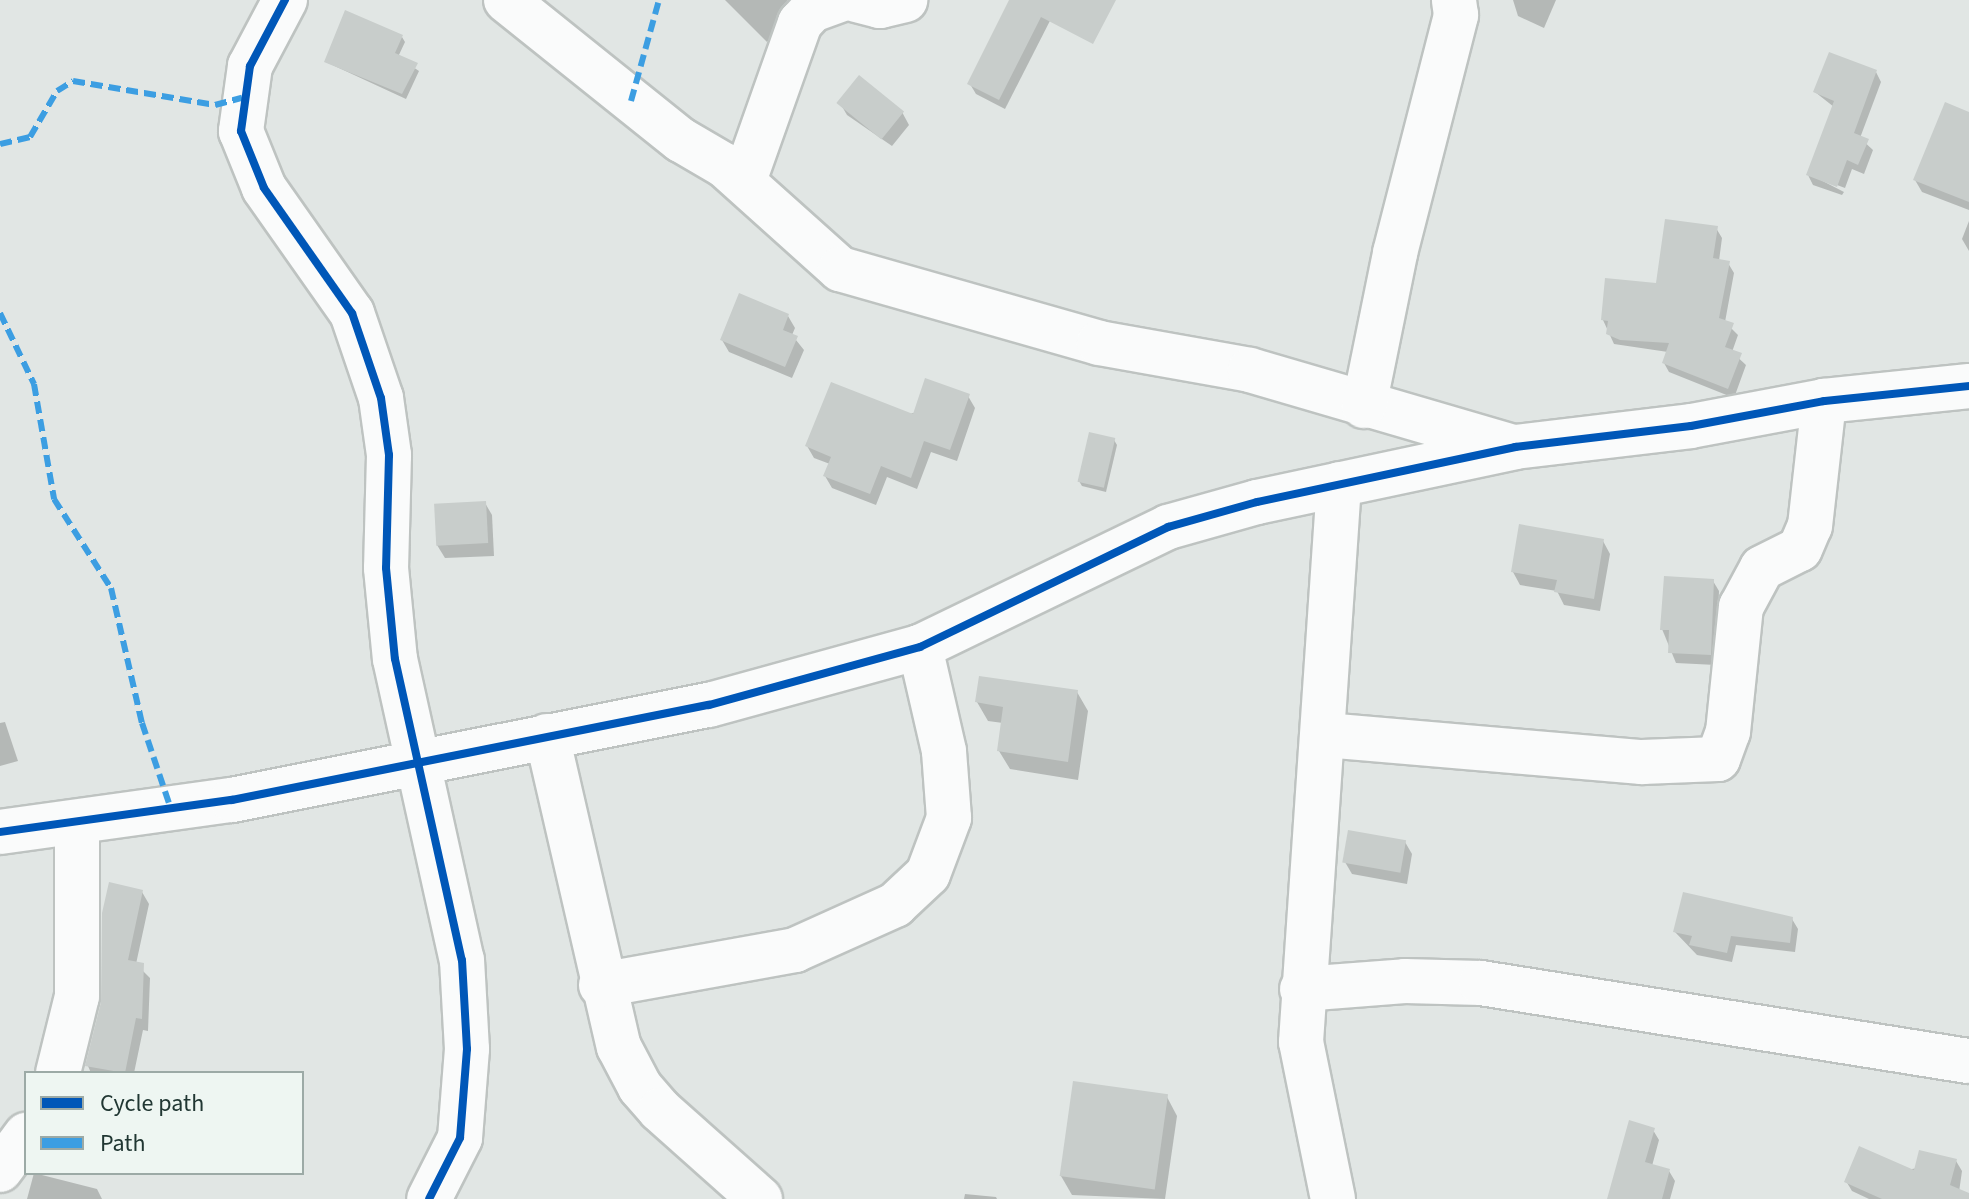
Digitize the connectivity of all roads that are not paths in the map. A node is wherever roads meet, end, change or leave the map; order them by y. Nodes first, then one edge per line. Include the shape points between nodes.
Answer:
1 (285, 0) edge
2 (506, 0) edge
3 (840, 0) edge
4 (856, 0) edge
5 (905, 0) edge
6 (1454, 0) edge
7 (744, 181) junction
8 (1969, 386) edge
9 (1824, 401) junction
10 (1364, 406) junction
11 (1515, 447) junction
12 (1339, 484) junction
13 (920, 647) junction
14 (1325, 735) junction
15 (547, 736) junction
16 (417, 760) junction
17 (77, 822) junction
18 (0, 832) edge
19 (601, 985) junction
20 (1302, 989) junction
21 (1969, 1061) edge
22 (58, 1071) edge
23 (24, 1138) edge
24 (0, 1170) edge
25 (429, 1199) edge
26 (760, 1199) edge
27 (1333, 1199) edge

1 - 16 street via 250,66 241,131 264,188 334,281 369,354 389,455 386,568 395,659
2 - 7 street via 681,140
3 - 7 street via 812,10 800,23
4 - 5 street via 880,6
6 - 10 street via 1456,15 1395,253
7 - 10 street via 840,269 1099,343 1250,370
8 - 9 street
9 - 11 street via 1691,426
9 - 14 street via 1810,526 1800,549 1762,568 1741,607 1728,732 1718,759 1642,762
10 - 11 street
11 - 12 street
12 - 13 street via 1168,527
12 - 14 street
13 - 15 street via 709,705
13 - 19 street via 944,751 949,818 928,874 895,905 795,950
14 - 20 street
15 - 16 street
15 - 19 street
16 - 17 street via 232,800
16 - 25 street via 462,960 467,1049 459,1146
17 - 18 street
17 - 22 street via 77,996
19 - 26 street via 619,1047 640,1087
20 - 21 street via 1405,981 1481,983
20 - 27 street via 1301,1042
23 - 24 street

